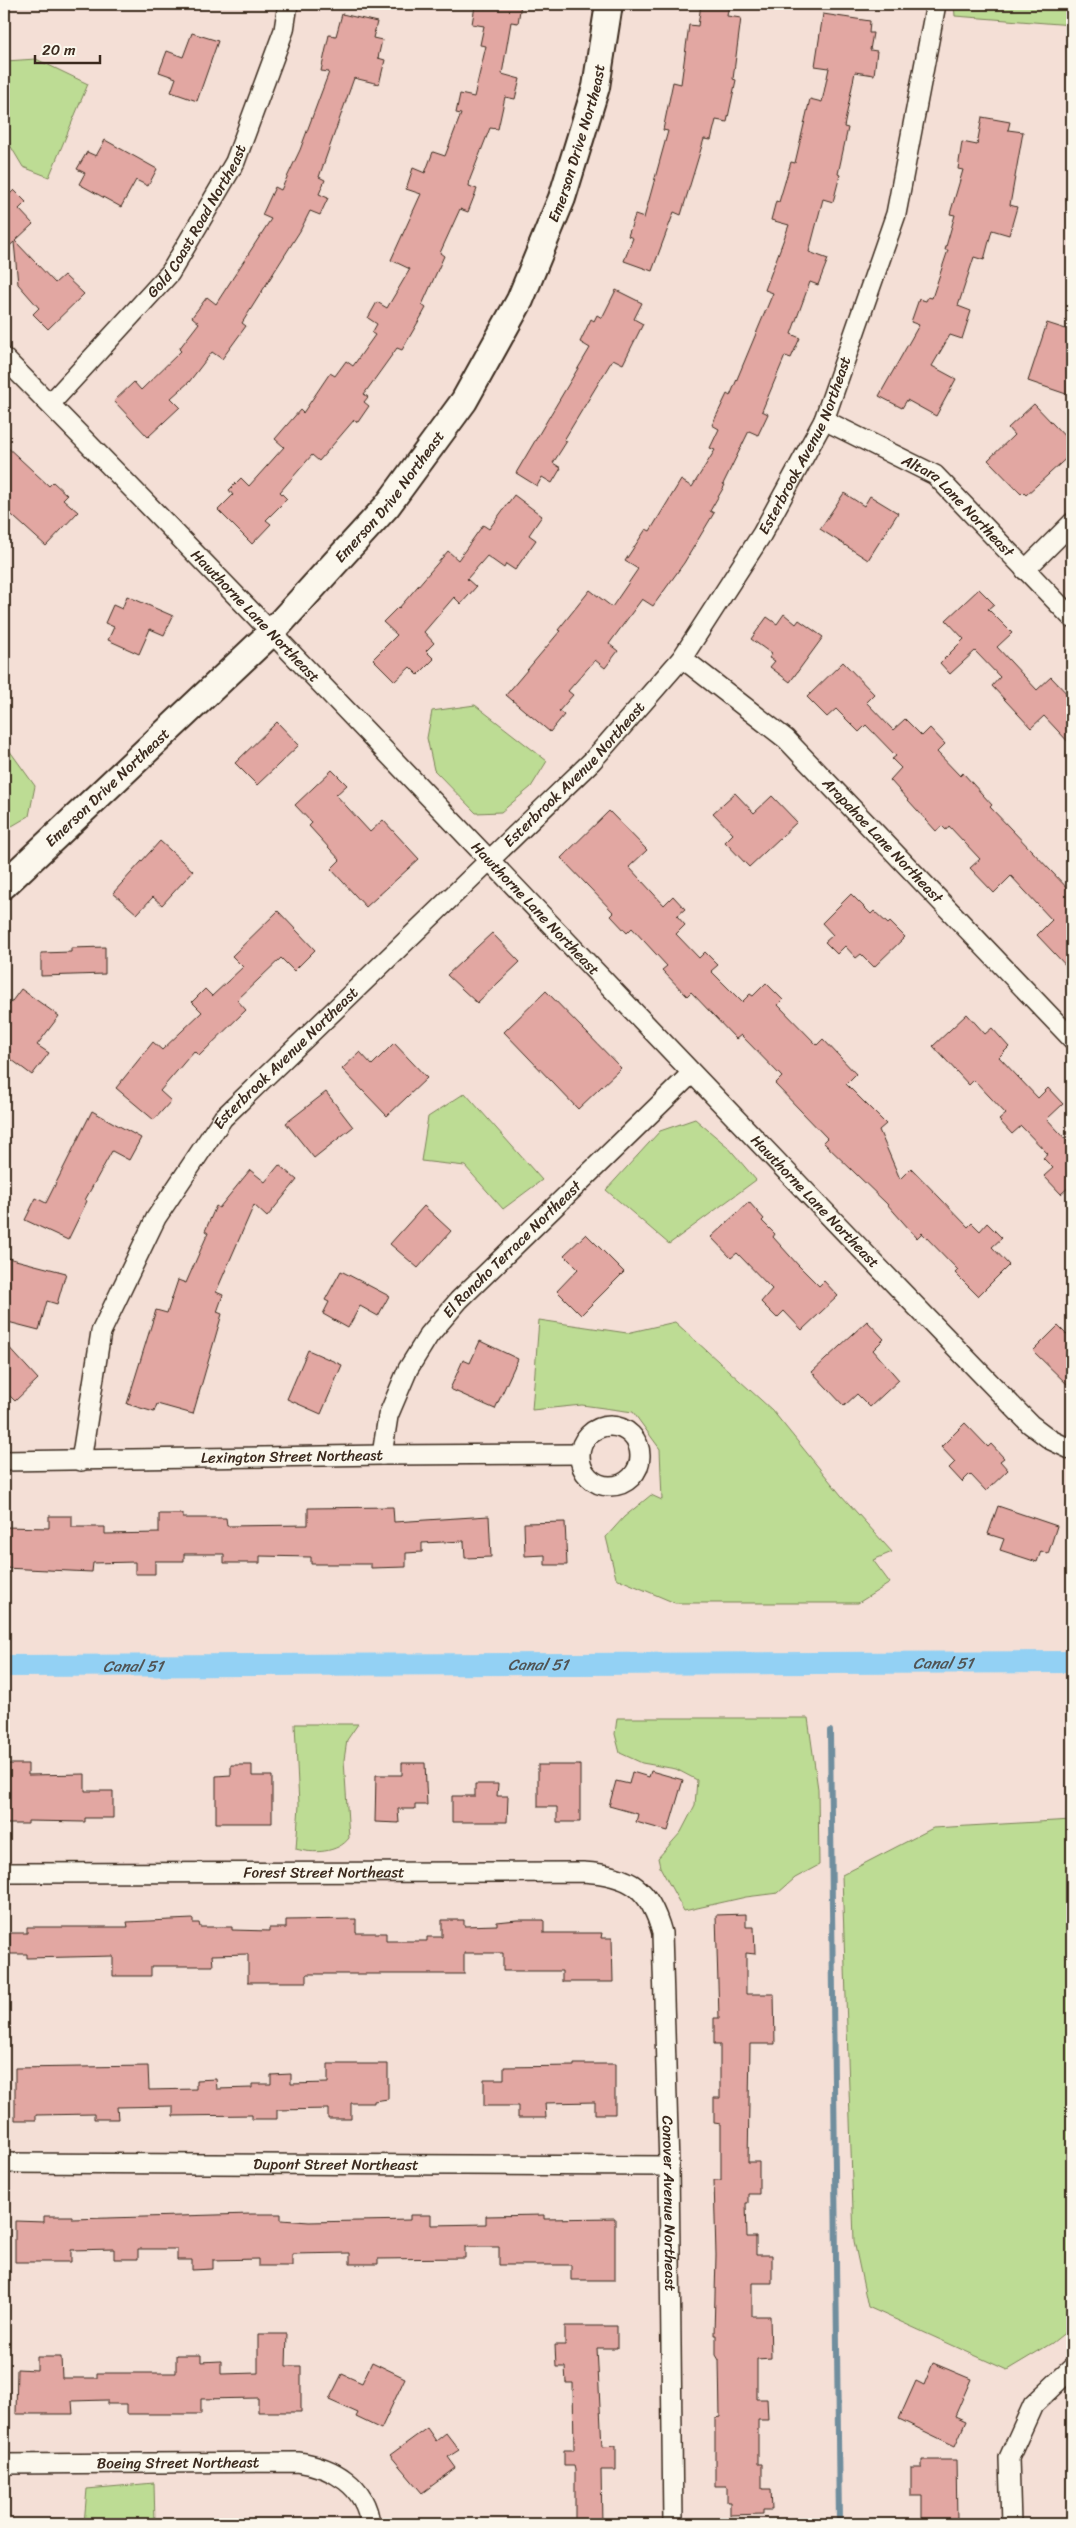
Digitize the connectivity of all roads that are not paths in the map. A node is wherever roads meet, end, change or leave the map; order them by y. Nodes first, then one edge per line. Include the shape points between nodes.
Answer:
1 (288, 4) edge
2 (609, 4) edge
3 (936, 4) edge
4 (4, 358) edge
5 (50, 404) junction
6 (824, 420) junction
7 (1072, 523) edge
8 (1025, 570) junction
9 (1072, 618) edge
10 (271, 633) junction
11 (682, 658) junction
12 (490, 861) junction
13 (4, 885) edge
14 (1072, 1039) edge
15 (691, 1074) junction
16 (1072, 1450) edge
17 (579, 1454) dead end
18 (382, 1455) junction
19 (81, 1461) junction
20 (4, 1462) edge
21 (4, 1874) edge
22 (640, 1888) joint
23 (4, 2163) edge
24 (668, 2166) junction
25 (1072, 2368) edge
26 (4, 2464) edge
27 (370, 2524) edge
28 (673, 2524) edge
29 (1011, 2524) edge

1 - 5 street, Gold Coast Road Northeast via 284,30 235,162 170,273
2 - 10 street, Emerson Drive Northeast via 596,87 562,198 520,300 464,401 387,506
3 - 6 street, Esterbrook Avenue Northeast via 896,214
4 - 5 street, Hawthorne Lane Northeast
5 - 10 street, Hawthorne Lane Northeast
6 - 8 street, Altara Lane Northeast via 935,475
6 - 11 street, Esterbrook Avenue Northeast via 762,534
7 - 8 street
8 - 9 street, Altara Lane Northeast
10 - 12 street, Hawthorne Lane Northeast
10 - 13 street, Emerson Drive Northeast
11 - 12 street, Esterbrook Avenue Northeast via 592,761
11 - 14 street, Arapahoe Lane Northeast via 786,739
12 - 15 street, Hawthorne Lane Northeast
12 - 19 street, Esterbrook Avenue Northeast via 223,1118 156,1218 101,1332
15 - 16 street, Hawthorne Lane Northeast via 1030,1424 1051,1440
15 - 18 street, El Rancho Terrace Northeast via 459,1300 429,1334 408,1369 388,1416
17 - 18 street, Lexington Street Northeast
18 - 19 street, Lexington Street Northeast
19 - 20 street, Lexington Street Northeast
21 - 22 street, Forest Street Northeast via 583,1872 607,1873
22 - 24 street, Conover Avenue Northeast via 651,1902 662,1933
23 - 24 street, Dupont Street Northeast
24 - 28 street, Conover Avenue Northeast
25 - 29 street via 1033,2405 1009,2458
26 - 27 street, Boeing Street Northeast via 298,2462 318,2465 348,2480 364,2503

